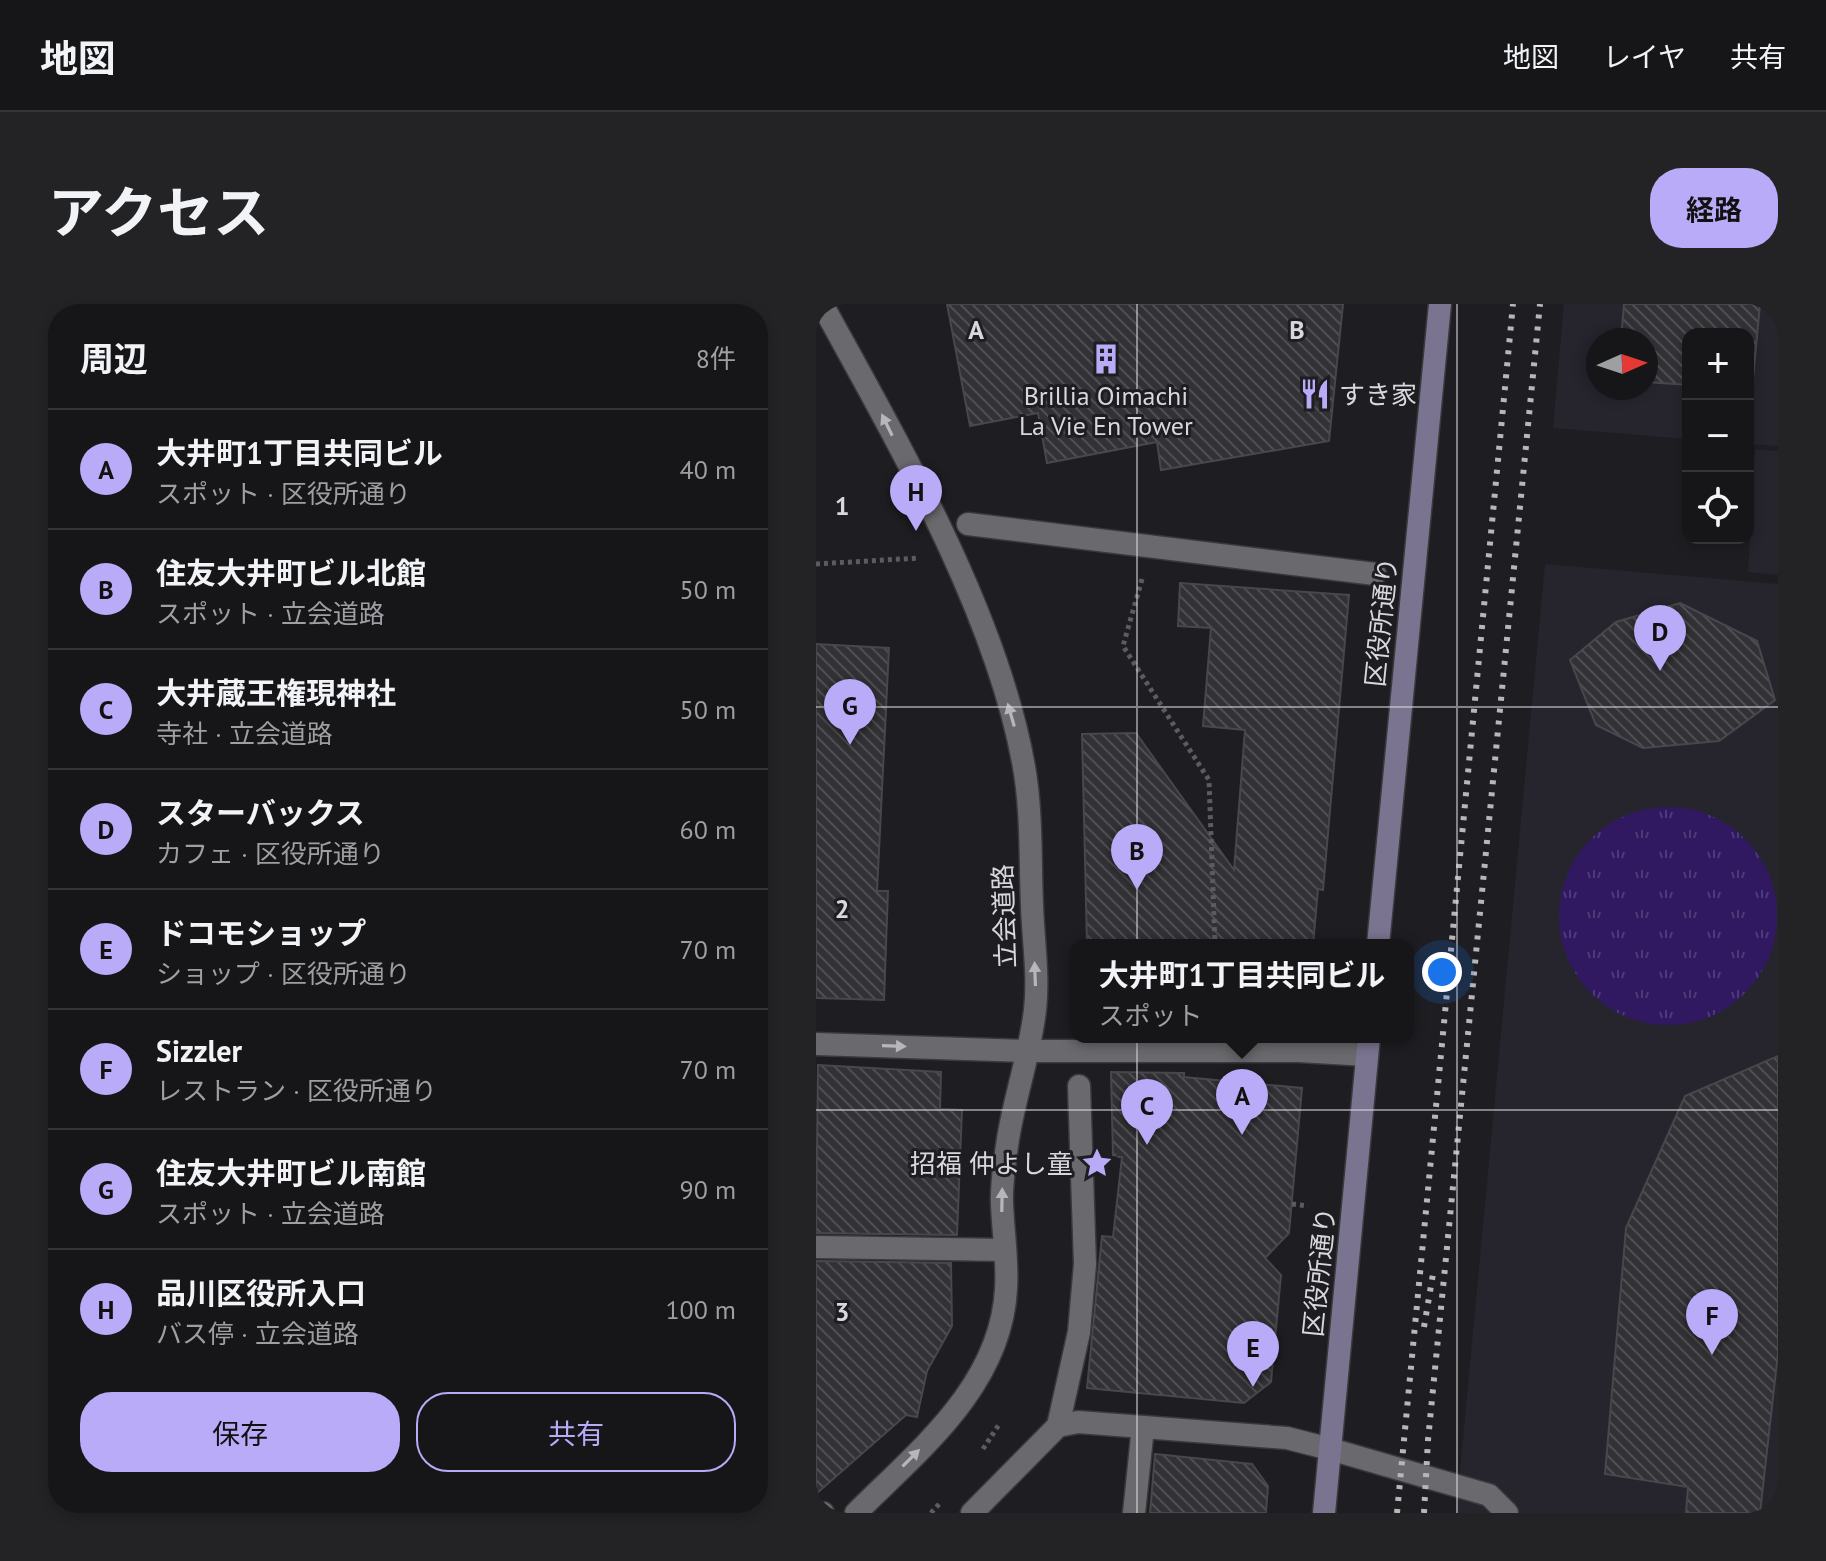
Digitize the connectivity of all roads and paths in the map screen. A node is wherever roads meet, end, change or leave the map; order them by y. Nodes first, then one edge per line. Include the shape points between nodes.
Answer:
1 (822, 304) edge
2 (1440, 304) edge
3 (968, 524) dead end
4 (1151, 547) junction
5 (951, 556) junction
6 (816, 564) edge
7 (1375, 574) dead end
8 (1215, 939) edge
9 (1379, 939) edge
10 (816, 1044) edge
11 (1368, 1046) edge
12 (1028, 1051) junction
13 (1079, 1086) dead end
14 (1292, 1204) dead end
15 (1308, 1206) dead end
16 (816, 1247) edge
17 (1005, 1250) junction
18 (1058, 1426) junction
19 (1143, 1427) junction
20 (1330, 1449) junction
21 (816, 1512) edge
22 (823, 1513) edge
23 (856, 1513) edge
24 (972, 1513) edge
25 (1134, 1513) edge
26 (1324, 1513) edge
27 (1507, 1513) edge

5 -> 1 street, 立会道路
2 - 9 main road, 区役所通り
3 - 4 street
4 - 7 street
4 - 8 path via 1123,646 1209,780
5 - 6 path
12 -> 5 street, 立会道路 via 1036,1006 1024,767 983,628
10 -> 12 street
11 - 12 street
11 - 20 main road, 区役所通り
17 -> 12 street, 立会道路 via 1001,1199
13 - 18 street via 1085,1264 1079,1332
14 - 15 path
16 - 17 street
23 -> 17 street, 立会道路 via 974,1387 1005,1307
18 - 19 street via 1078,1422
18 - 24 street
19 - 20 street via 1287,1438
19 - 25 street
20 - 26 main road, 区役所通り
20 - 27 street via 1489,1495
21 - 22 street

